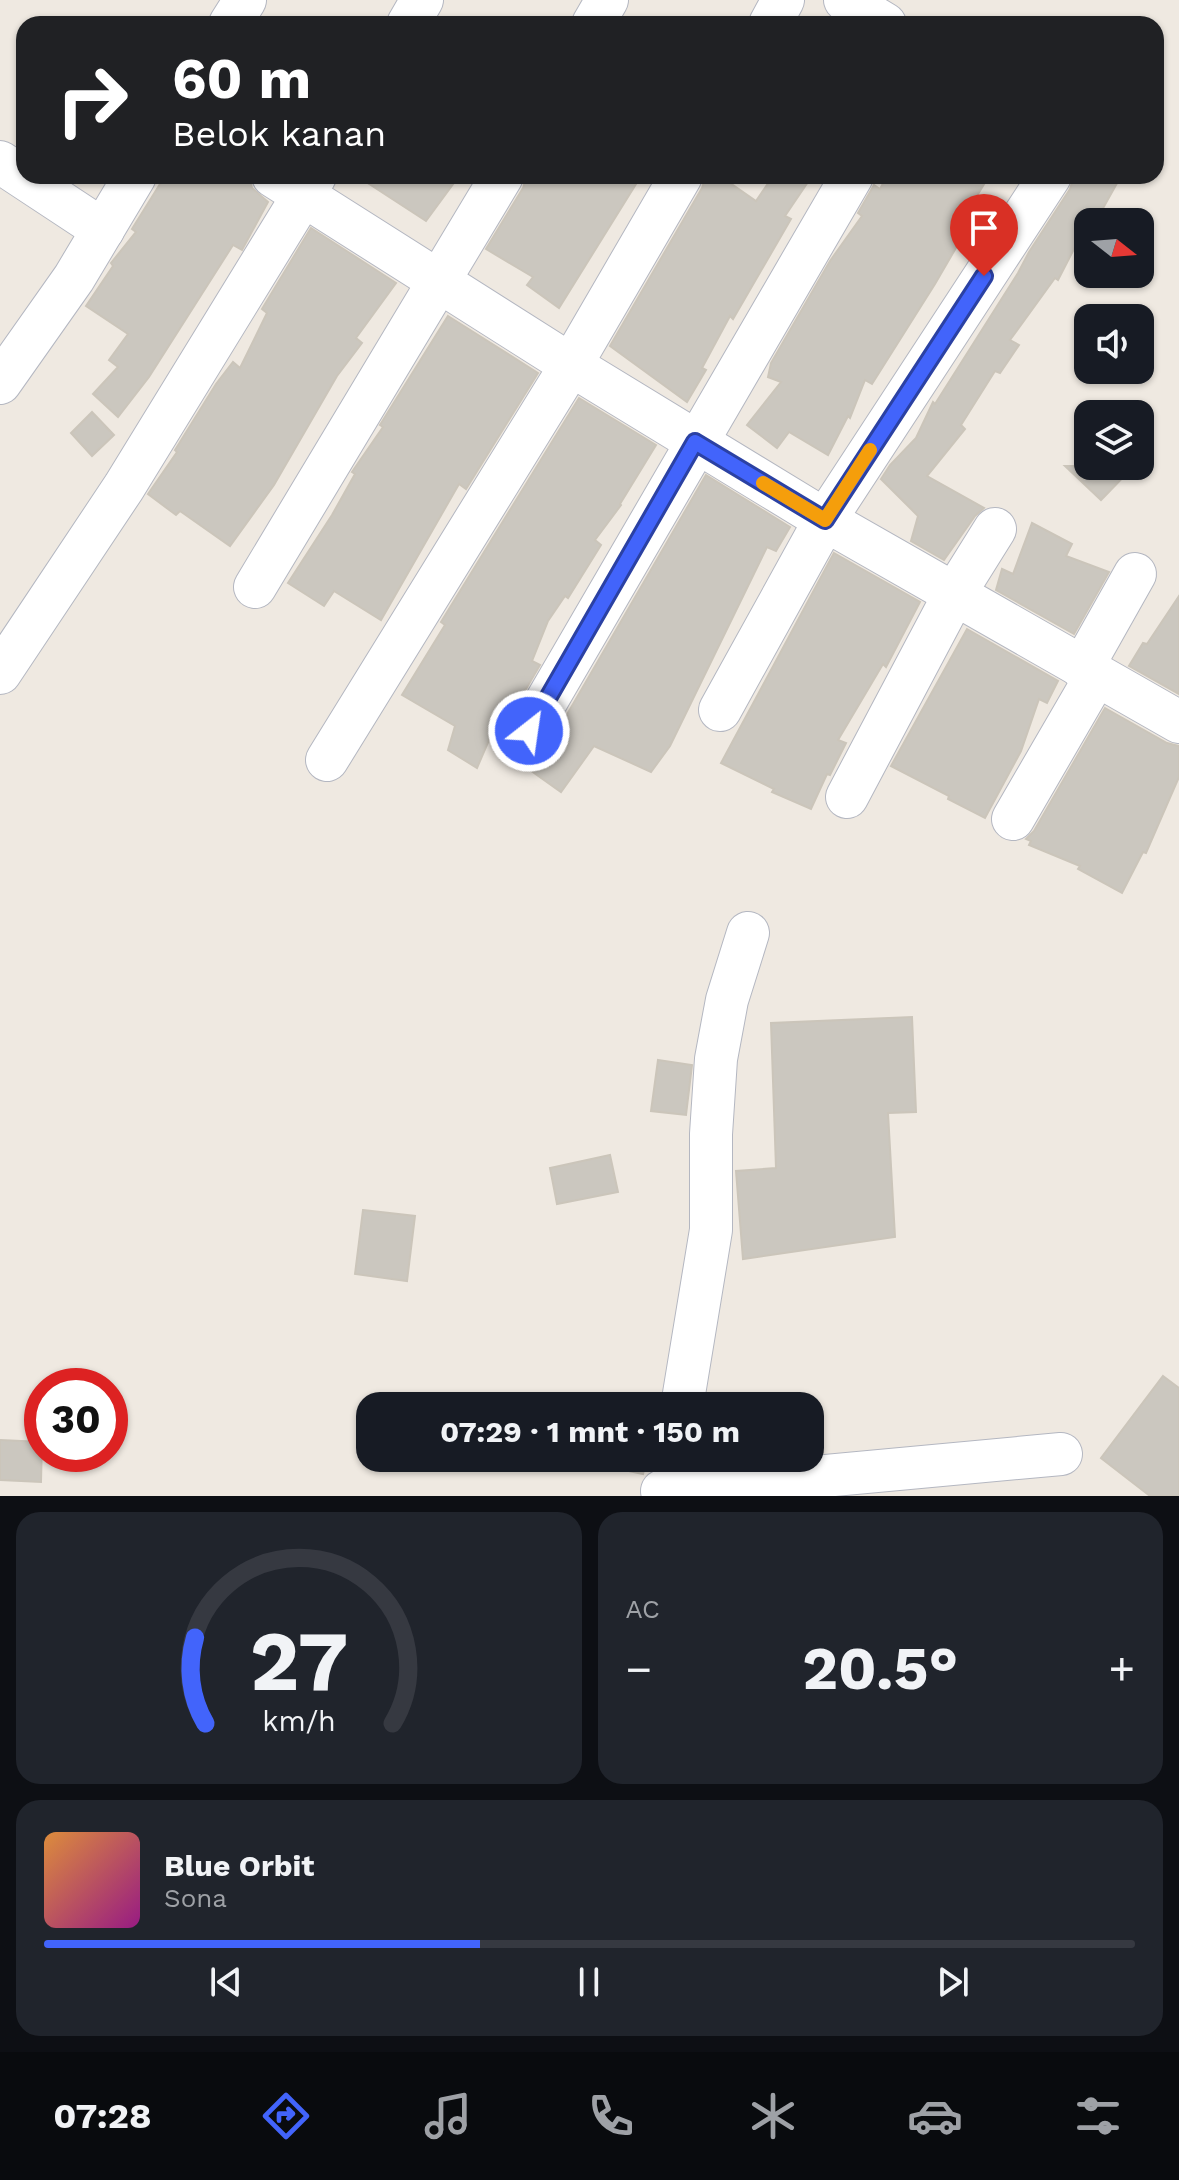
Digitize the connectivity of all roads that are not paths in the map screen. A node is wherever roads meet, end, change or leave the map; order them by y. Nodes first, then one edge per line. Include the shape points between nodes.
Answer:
1 (845, 0) edge
2 (872, 16) edge
3 (33, 184) edge
4 (130, 184) edge
5 (297, 184) edge
6 (301, 184) edge
7 (497, 184) edge
8 (676, 184) edge
9 (847, 184) edge
10 (1045, 184) edge
11 (103, 230) junction
12 (439, 282) junction
13 (571, 365) junction
14 (0, 383) edge
15 (695, 442) junction
16 (825, 520) junction
17 (995, 529) dead end
18 (1135, 574) dead end
19 (255, 587) dead end
20 (955, 593) junction
21 (1089, 672) junction
22 (0, 673) edge
23 (720, 710) dead end
24 (1179, 722) edge
25 (529, 731) dead end
26 (327, 760) dead end
27 (847, 797) dead end
28 (1013, 819) dead end
29 (748, 933) dead end
30 (684, 1392) edge
31 (1061, 1454) dead end
32 (664, 1482) edge

1 - 2 street
3 - 11 street
4 - 11 street
5 - 22 street via 124,487
6 - 12 street
7 - 12 street
8 - 13 street
9 - 15 street
10 - 16 street
11 - 14 street
12 - 13 street
12 - 19 street
13 - 15 street
13 - 26 street
15 - 16 street
15 - 25 street
16 - 20 street
16 - 23 street
17 - 20 street
18 - 21 street
20 - 21 street
20 - 27 street
21 - 24 street
21 - 28 street
29 - 30 street via 716,1059 711,1230
31 - 32 street

